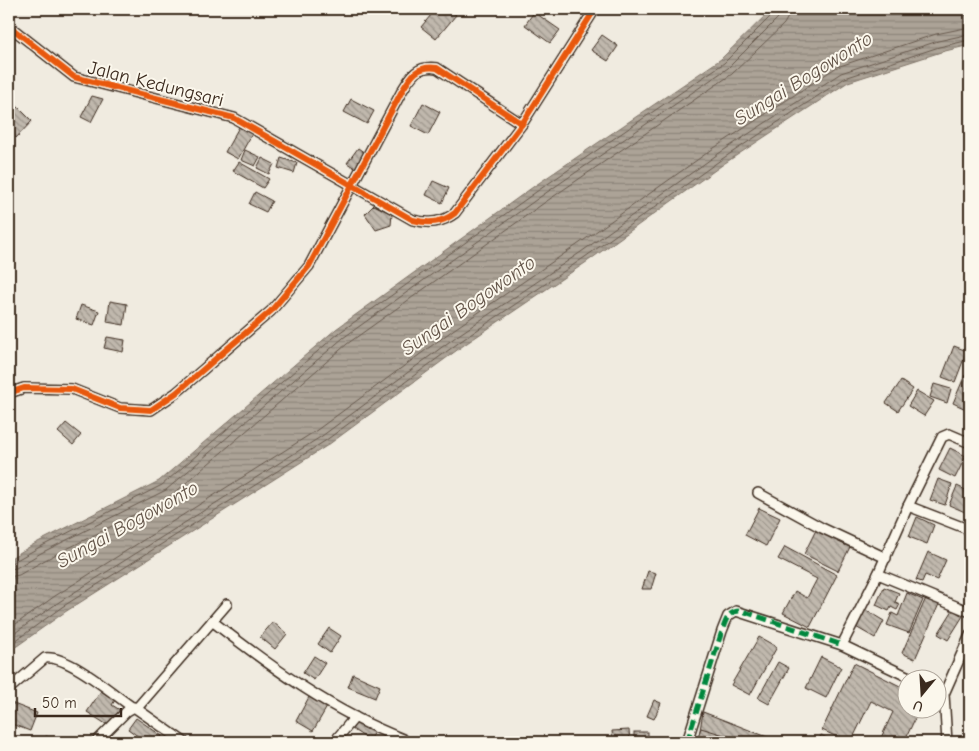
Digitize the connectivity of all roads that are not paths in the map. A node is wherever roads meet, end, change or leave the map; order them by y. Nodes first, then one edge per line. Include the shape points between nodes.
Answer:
1 (595, 9) edge
2 (9, 26) edge
3 (522, 124) junction
4 (353, 186) junction
5 (9, 393) edge
6 (970, 442) edge
7 (758, 493) dead end
8 (908, 506) junction
9 (970, 530) edge
10 (886, 558) junction
11 (878, 574) junction
12 (227, 604) dead end
13 (970, 612) edge
14 (212, 622) junction
15 (970, 635) edge
16 (842, 645) junction
17 (896, 671) edge
18 (946, 682) edge
19 (9, 689) edge
20 (134, 708) junction
21 (355, 717) junction
22 (944, 718) edge
23 (403, 739) dead end
24 (96, 742) edge
25 (184, 742) edge
26 (334, 742) edge
27 (687, 742) edge
28 (947, 742) edge

1 - 3 street, Jalan Kedungsari
2 - 4 street, Jalan Kedungsari via 74,77 234,118
3 - 4 street, Jalan Kedungsari via 450,217 428,223 413,220
3 - 4 street via 436,68 419,69 402,91
4 - 5 street via 309,266 271,311 176,393 151,410 120,408 72,389 24,388
6 - 8 street via 949,434 942,437
7 - 10 street
8 - 9 street
8 - 10 street
10 - 11 street
11 - 13 street
11 - 16 street
12 - 14 street
14 - 20 street
14 - 21 street via 295,681
15 - 18 street
16 - 17 street
16 - 27 street via 742,611 731,612
19 - 20 street via 45,658 55,658 80,670
20 - 24 street
20 - 25 street
21 - 23 street
21 - 26 street
22 - 28 street

